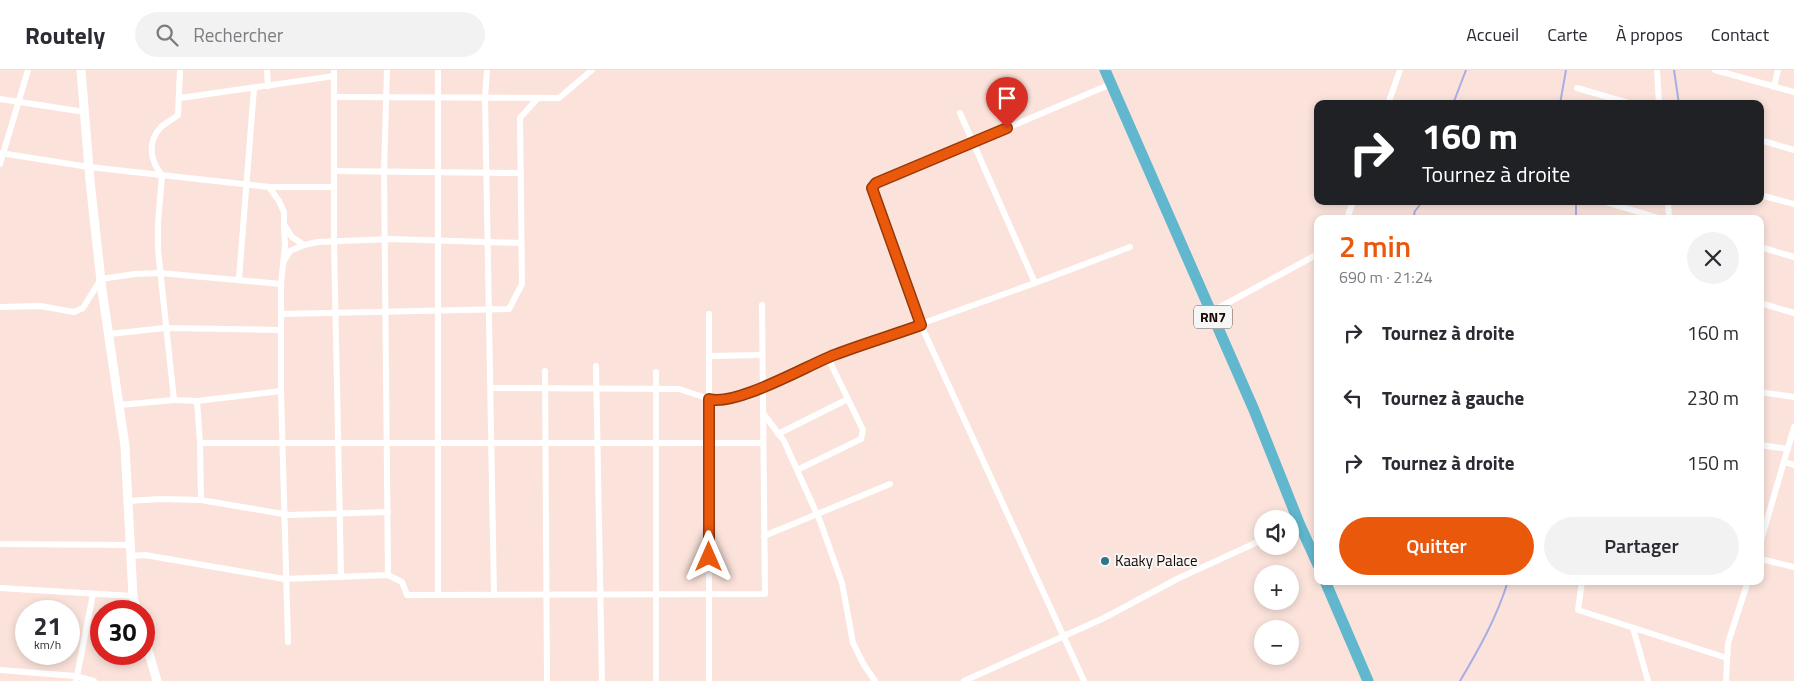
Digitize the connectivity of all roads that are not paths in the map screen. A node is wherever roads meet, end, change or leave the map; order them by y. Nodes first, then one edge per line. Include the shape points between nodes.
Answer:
1 (28, 70) edge
2 (82, 70) edge
3 (180, 70) edge
4 (267, 70) edge
5 (387, 70) edge
6 (438, 70) edge
7 (486, 70) edge
8 (592, 70) edge
9 (1105, 70) edge
10 (1400, 70) edge
11 (1657, 70) edge
12 (1715, 70) edge
13 (1778, 70) edge
14 (334, 73) edge
15 (1111, 84) junction
16 (268, 86) junction
17 (1774, 87) junction
18 (254, 88) junction
19 (1577, 88) dead end
20 (1794, 92) edge
21 (387, 97) junction
22 (180, 98) junction
23 (334, 98) junction
24 (438, 98) junction
25 (485, 98) junction
26 (538, 98) junction
27 (0, 99) edge
28 (1389, 100) edge
29 (1618, 100) edge
30 (1659, 100) edge
31 (19, 102) junction
32 (85, 112) junction
33 (960, 113) dead end
34 (1764, 141) edge
35 (972, 142) junction
36 (1794, 150) edge
37 (2, 154) edge
38 (0, 164) edge
39 (89, 167) junction
40 (334, 171) junction
41 (384, 172) junction
42 (438, 172) junction
43 (521, 173) junction
44 (487, 174) junction
45 (162, 176) junction
46 (248, 184) junction
47 (268, 187) junction
48 (334, 187) junction
49 (1764, 196) edge
50 (1794, 204) edge
51 (1615, 205) edge
52 (1649, 215) edge
53 (284, 225) junction
54 (386, 239) junction
55 (438, 241) junction
56 (334, 242) junction
57 (488, 242) junction
58 (521, 243) junction
59 (304, 244) junction
60 (1130, 247) dead end
61 (1764, 248) edge
62 (1314, 256) edge
63 (1794, 257) edge
64 (283, 262) junction
65 (160, 273) junction
66 (101, 279) junction
67 (239, 279) junction
68 (1034, 283) junction
69 (281, 284) junction
70 (1764, 304) edge
71 (762, 306) dead end
72 (0, 307) edge
73 (490, 310) junction
74 (438, 311) junction
75 (386, 312) junction
76 (1211, 312) junction
77 (1794, 312) edge
78 (336, 313) junction
79 (281, 314) junction
80 (708, 314) dead end
81 (921, 325) junction
82 (165, 328) junction
83 (281, 330) junction
84 (109, 334) junction
85 (762, 355) junction
86 (709, 356) junction
87 (828, 358) junction
88 (596, 366) dead end
89 (544, 371) dead end
90 (656, 372) dead end
91 (491, 388) junction
92 (763, 388) junction
93 (545, 389) junction
94 (656, 389) junction
95 (596, 390) junction
96 (281, 391) junction
97 (1764, 393) edge
98 (1794, 397) edge
99 (709, 399) junction
100 (174, 400) junction
101 (848, 400) junction
102 (197, 401) junction
103 (120, 405) junction
104 (763, 413) junction
105 (1794, 427) edge
106 (778, 434) junction
107 (492, 442) junction
108 (764, 442) junction
109 (200, 443) junction
110 (387, 443) junction
111 (438, 443) junction
112 (545, 443) junction
113 (597, 443) junction
114 (656, 443) junction
115 (709, 443) junction
116 (282, 444) junction
117 (337, 444) junction
118 (1764, 446) edge
119 (1788, 449) junction
120 (1784, 462) junction
121 (1794, 465) edge
122 (797, 470) junction
123 (890, 484) dead end
124 (201, 500) junction
125 (128, 501) junction
126 (1289, 510) edge
127 (388, 512) junction
128 (339, 513) junction
129 (284, 514) junction
130 (817, 514) junction
131 (1764, 530) edge
132 (1299, 533) edge
133 (764, 536) junction
134 (0, 544) edge
135 (1254, 544) edge
136 (130, 545) junction
137 (130, 556) junction
138 (1314, 558) edge
139 (1764, 560) edge
140 (1794, 567) edge
141 (388, 575) junction
142 (341, 576) junction
143 (286, 579) junction
144 (1327, 585) edge
145 (1581, 585) edge
146 (1747, 585) edge
147 (0, 588) edge
148 (93, 594) junction
149 (709, 594) junction
150 (438, 595) junction
151 (494, 595) junction
152 (546, 595) junction
153 (600, 595) junction
154 (656, 595) junction
155 (133, 596) junction
156 (134, 600) edge
157 (1633, 628) junction
158 (1063, 637) junction
159 (288, 642) dead end
160 (1727, 658) junction
161 (152, 665) edge
162 (0, 670) edge
163 (982, 678) edge
164 (77, 679) edge
165 (94, 681) edge
166 (156, 681) edge
167 (547, 681) edge
168 (602, 681) edge
169 (656, 681) edge
170 (709, 681) edge
171 (875, 681) edge
172 (964, 681) edge
173 (1084, 681) edge
174 (1368, 681) edge
175 (1648, 681) edge
176 (1726, 681) edge

1 - 31 street
2 - 32 street
3 - 22 street
4 - 16 street
5 - 21 street
6 - 24 street
7 - 25 street
8 - 26 street via 559,98
9 - 15 highway, RN7
10 - 28 street
11 - 30 street
12 - 17 street
13 - 17 street
14 - 16 street
14 - 23 street
15 - 35 street
15 - 76 highway, RN7
16 - 18 street
17 - 20 street
18 - 22 street
18 - 46 street
19 - 29 street
21 - 23 street
21 - 24 street
21 - 41 street
22 - 45 street via 178,115 161,128 153,140 154,166
23 - 40 street
24 - 25 street
24 - 42 street
25 - 26 street
25 - 44 street
26 - 43 street via 520,118
27 - 31 street
31 - 32 street
31 - 37 street
32 - 39 street
33 - 35 street
34 - 36 street
35 - 68 street
35 - 81 street via 876,183 872,188
37 - 38 street
37 - 39 street
39 - 45 street
39 - 66 street
40 - 41 street
40 - 48 street
41 - 42 street
41 - 54 street
42 - 44 street
42 - 55 street
43 - 44 street
43 - 58 street
44 - 57 street
45 - 46 street
45 - 65 street via 158,223
46 - 47 street
46 - 67 street
47 - 48 street
47 - 53 street via 284,212
48 - 56 street
49 - 50 street
51 - 52 street
53 - 59 street via 292,237
53 - 64 street
54 - 55 street
54 - 56 street
54 - 75 street
55 - 57 street
55 - 74 street
56 - 59 street
56 - 78 street
57 - 58 street
57 - 73 street
58 - 73 street via 522,284 509,309
59 - 64 street via 290,251
60 - 68 street
61 - 63 street
62 - 76 street
64 - 69 street
65 - 66 street
65 - 67 street
65 - 82 street
66 - 72 street via 83,308 74,312 40,306
66 - 84 street
67 - 69 street
68 - 81 street
69 - 79 street
70 - 77 street
71 - 85 street
73 - 74 street
73 - 91 street
74 - 75 street
74 - 111 street
75 - 78 street
75 - 110 street
76 - 126 highway, RN7 via 1254,410
78 - 79 street
78 - 117 street
79 - 83 street
80 - 86 street
81 - 87 street
81 - 158 street
82 - 83 street
82 - 84 street
82 - 100 street
83 - 96 street
84 - 103 street
85 - 86 street
85 - 92 street
86 - 99 street
87 - 92 street
87 - 101 street
88 - 95 street
89 - 93 street
90 - 94 street
91 - 93 street
91 - 107 street
92 - 99 street via 716,401
92 - 104 street
93 - 95 street
93 - 112 street
94 - 95 street
94 - 99 street via 680,389
94 - 114 street
95 - 113 street
96 - 102 street
96 - 116 street
97 - 98 street
99 - 115 street
100 - 102 street
100 - 103 street
101 - 106 street
101 - 122 street via 863,430 861,439
102 - 109 street
103 - 125 street via 126,446
104 - 106 street
104 - 108 street
105 - 119 street
106 - 122 street
107 - 111 street
107 - 112 street
107 - 151 street
108 - 115 street
108 - 133 street
109 - 116 street
109 - 124 street
110 - 111 street
110 - 117 street
110 - 127 street
111 - 150 street
112 - 113 street
112 - 152 street
113 - 114 street
113 - 153 street
114 - 115 street
114 - 154 street
115 - 149 street
116 - 117 street
116 - 129 street
117 - 128 street
118 - 119 street
119 - 120 street
120 - 121 street
120 - 131 street
122 - 130 street
123 - 130 street
124 - 125 street
124 - 129 street
125 - 136 street
127 - 128 street
127 - 141 street
128 - 129 street
128 - 142 street
129 - 143 street
130 - 133 street
130 - 171 street via 842,583 853,643
132 - 138 highway, RN7
133 - 149 street via 765,594
134 - 136 street
135 - 158 street
136 - 137 street
137 - 143 street via 145,555
137 - 155 street
139 - 140 street
141 - 142 street
141 - 150 street via 402,582 407,595
142 - 143 street
143 - 159 street
144 - 174 highway
145 - 157 street via 1578,610
146 - 160 street via 1728,643
147 - 148 street
148 - 155 street
148 - 164 street
149 - 154 street
149 - 170 street
150 - 151 street
151 - 152 street
152 - 153 street
152 - 167 street
153 - 154 street
153 - 168 street
154 - 169 street
155 - 156 street
157 - 160 street
157 - 175 street
158 - 163 street
158 - 173 street
160 - 176 street
161 - 166 street
162 - 164 street
163 - 172 street
164 - 165 street

